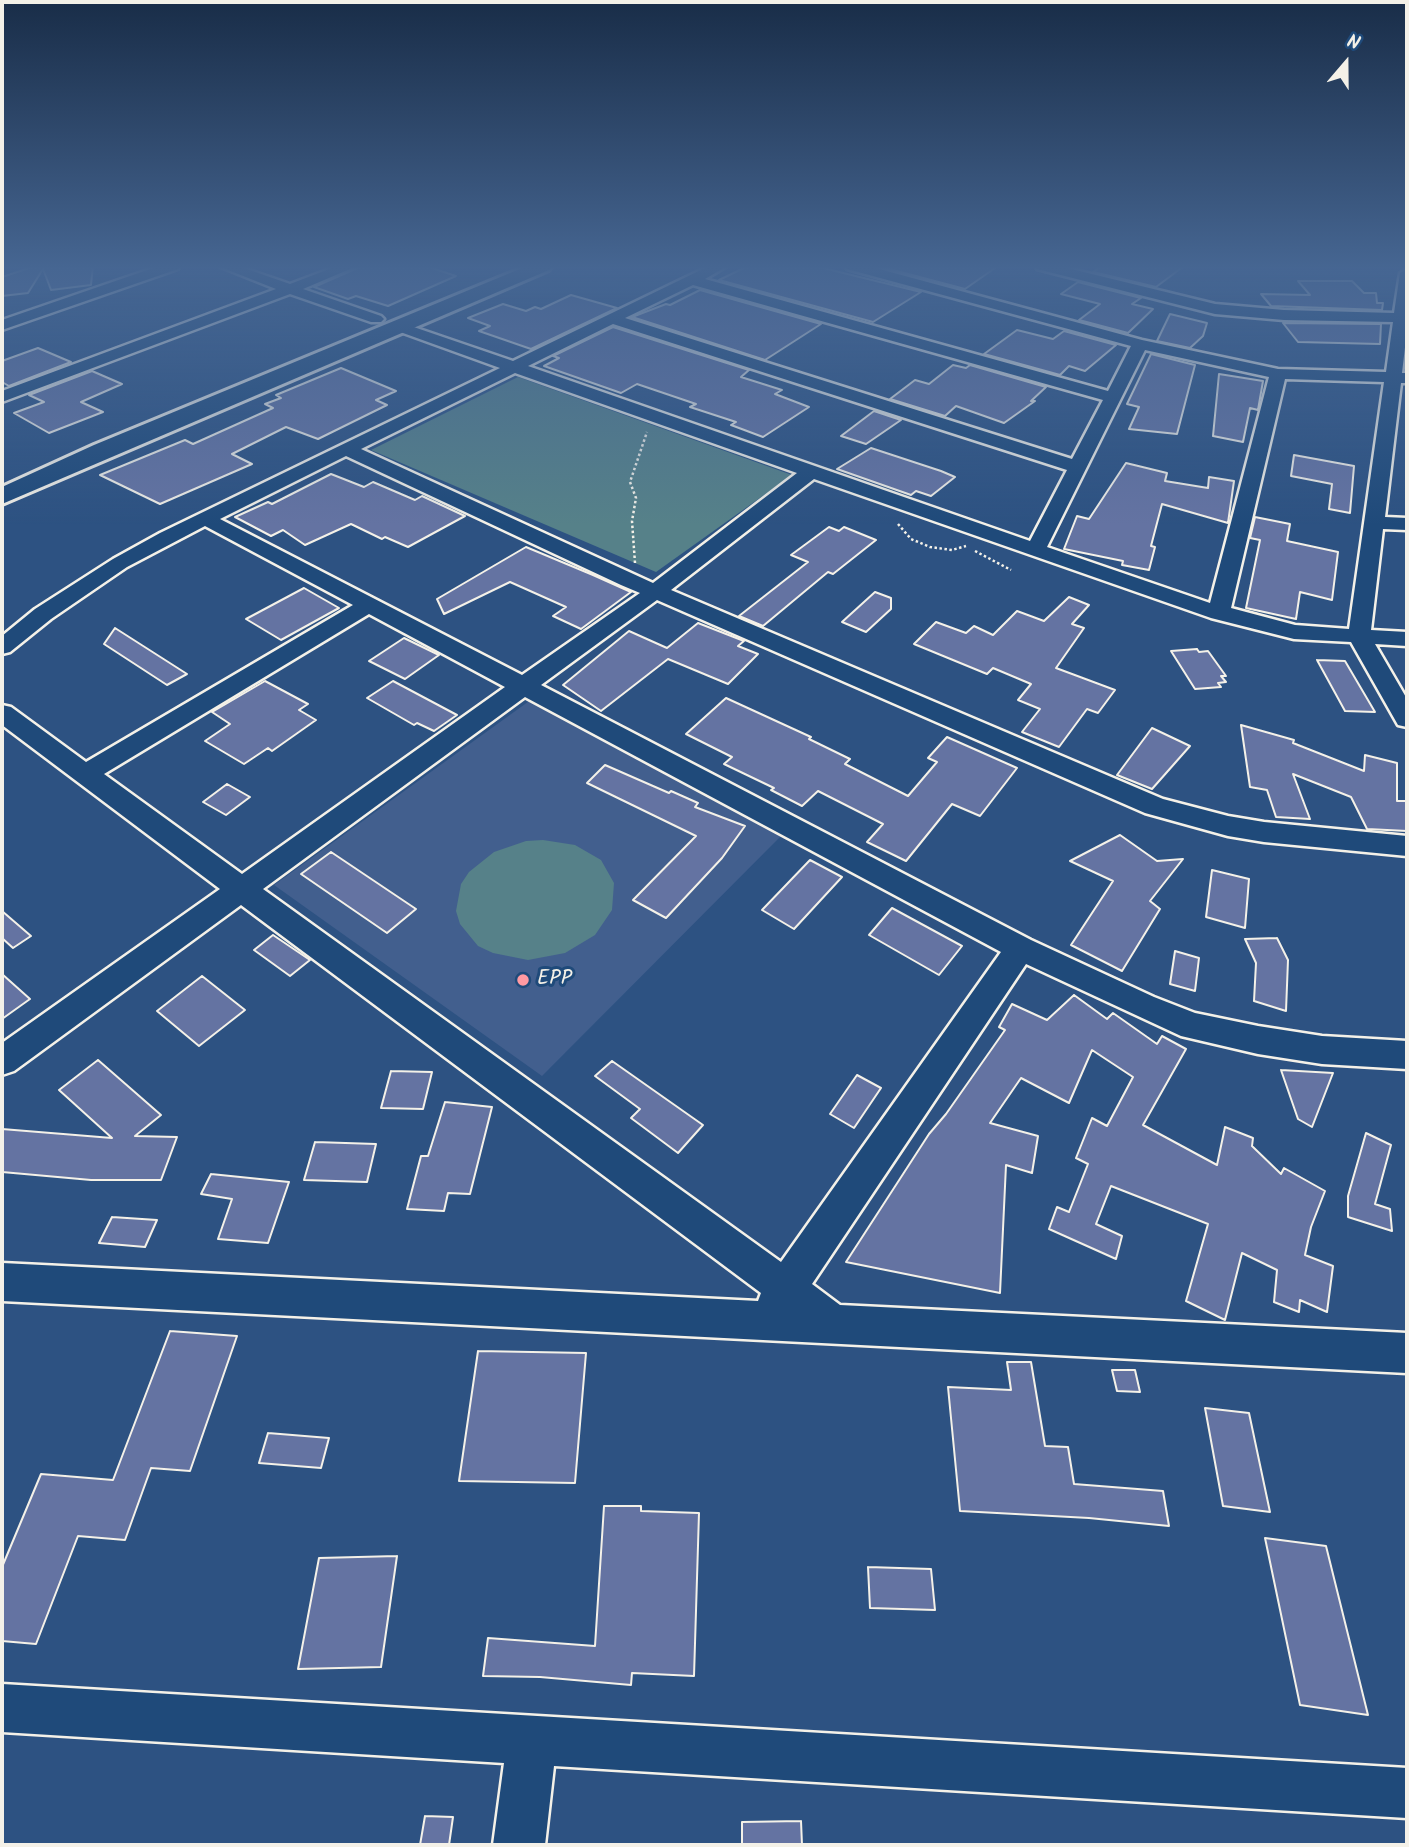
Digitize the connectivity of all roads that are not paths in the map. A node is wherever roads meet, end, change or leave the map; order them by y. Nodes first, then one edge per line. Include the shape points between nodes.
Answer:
1 (121, 352) edge
2 (296, 352) edge
3 (335, 352) edge
4 (471, 352) edge
5 (544, 352) edge
6 (717, 352) edge
7 (950, 352) edge
8 (1136, 352) edge
9 (1178, 352) edge
10 (1400, 352) edge
11 (513, 367) junction
12 (1278, 374) junction
13 (1400, 378) edge
14 (2, 397) edge
15 (1113, 398) junction
16 (1385, 440) junction
17 (1407, 441) edge
18 (346, 449) junction
19 (1078, 467) junction
20 (809, 473) junction
21 (2, 475) edge
22 (2, 496) edge
23 (204, 519) junction
24 (1374, 523) junction
25 (1407, 524) edge
26 (1035, 551) junction
27 (656, 591) junction
28 (371, 604) junction
29 (1219, 613) junction
30 (1359, 637) junction
31 (1407, 639) edge
32 (2, 647) edge
33 (525, 685) junction
34 (2, 713) edge
35 (1407, 719) edge
36 (85, 774) junction
37 (1407, 846) edge
38 (240, 888) junction
39 (1020, 948) junction
40 (1407, 1055) edge
41 (2, 1061) edge
42 (2, 1282) edge
43 (785, 1288) junction
44 (764, 1321) junction
45 (834, 1324) junction
46 (1407, 1353) edge
47 (2, 1708) edge
48 (532, 1740) junction
49 (1407, 1793) edge
50 (519, 1845) edge

1 - 14 street
2 - 21 main road
3 - 22 main road
4 - 11 street
5 - 11 street
6 - 19 street
7 - 15 street
8 - 15 street
9 - 12 street
10 - 13 street
11 - 18 street
11 - 20 street
12 - 13 street
12 - 29 street
13 - 16 street
15 - 19 street
16 - 17 street
16 - 24 street
18 - 23 street
18 - 27 street
19 - 26 street
20 - 26 street
20 - 27 street
23 - 28 street
23 - 32 street via 120,563
24 - 25 street
24 - 30 street
26 - 29 street
27 - 33 street
27 - 37 street via 1156,806 1264,832
28 - 33 street
28 - 36 street
29 - 30 street via 1294,632
30 - 31 street
30 - 35 street
33 - 38 street
33 - 39 street
34 - 36 street
36 - 38 street
38 - 41 street
38 - 43 street
39 - 40 street via 1192,1026 1322,1050
39 - 43 street
42 - 44 street
43 - 44 street
43 - 45 street
44 - 45 street
45 - 46 street
47 - 48 street
48 - 49 street
48 - 50 street

